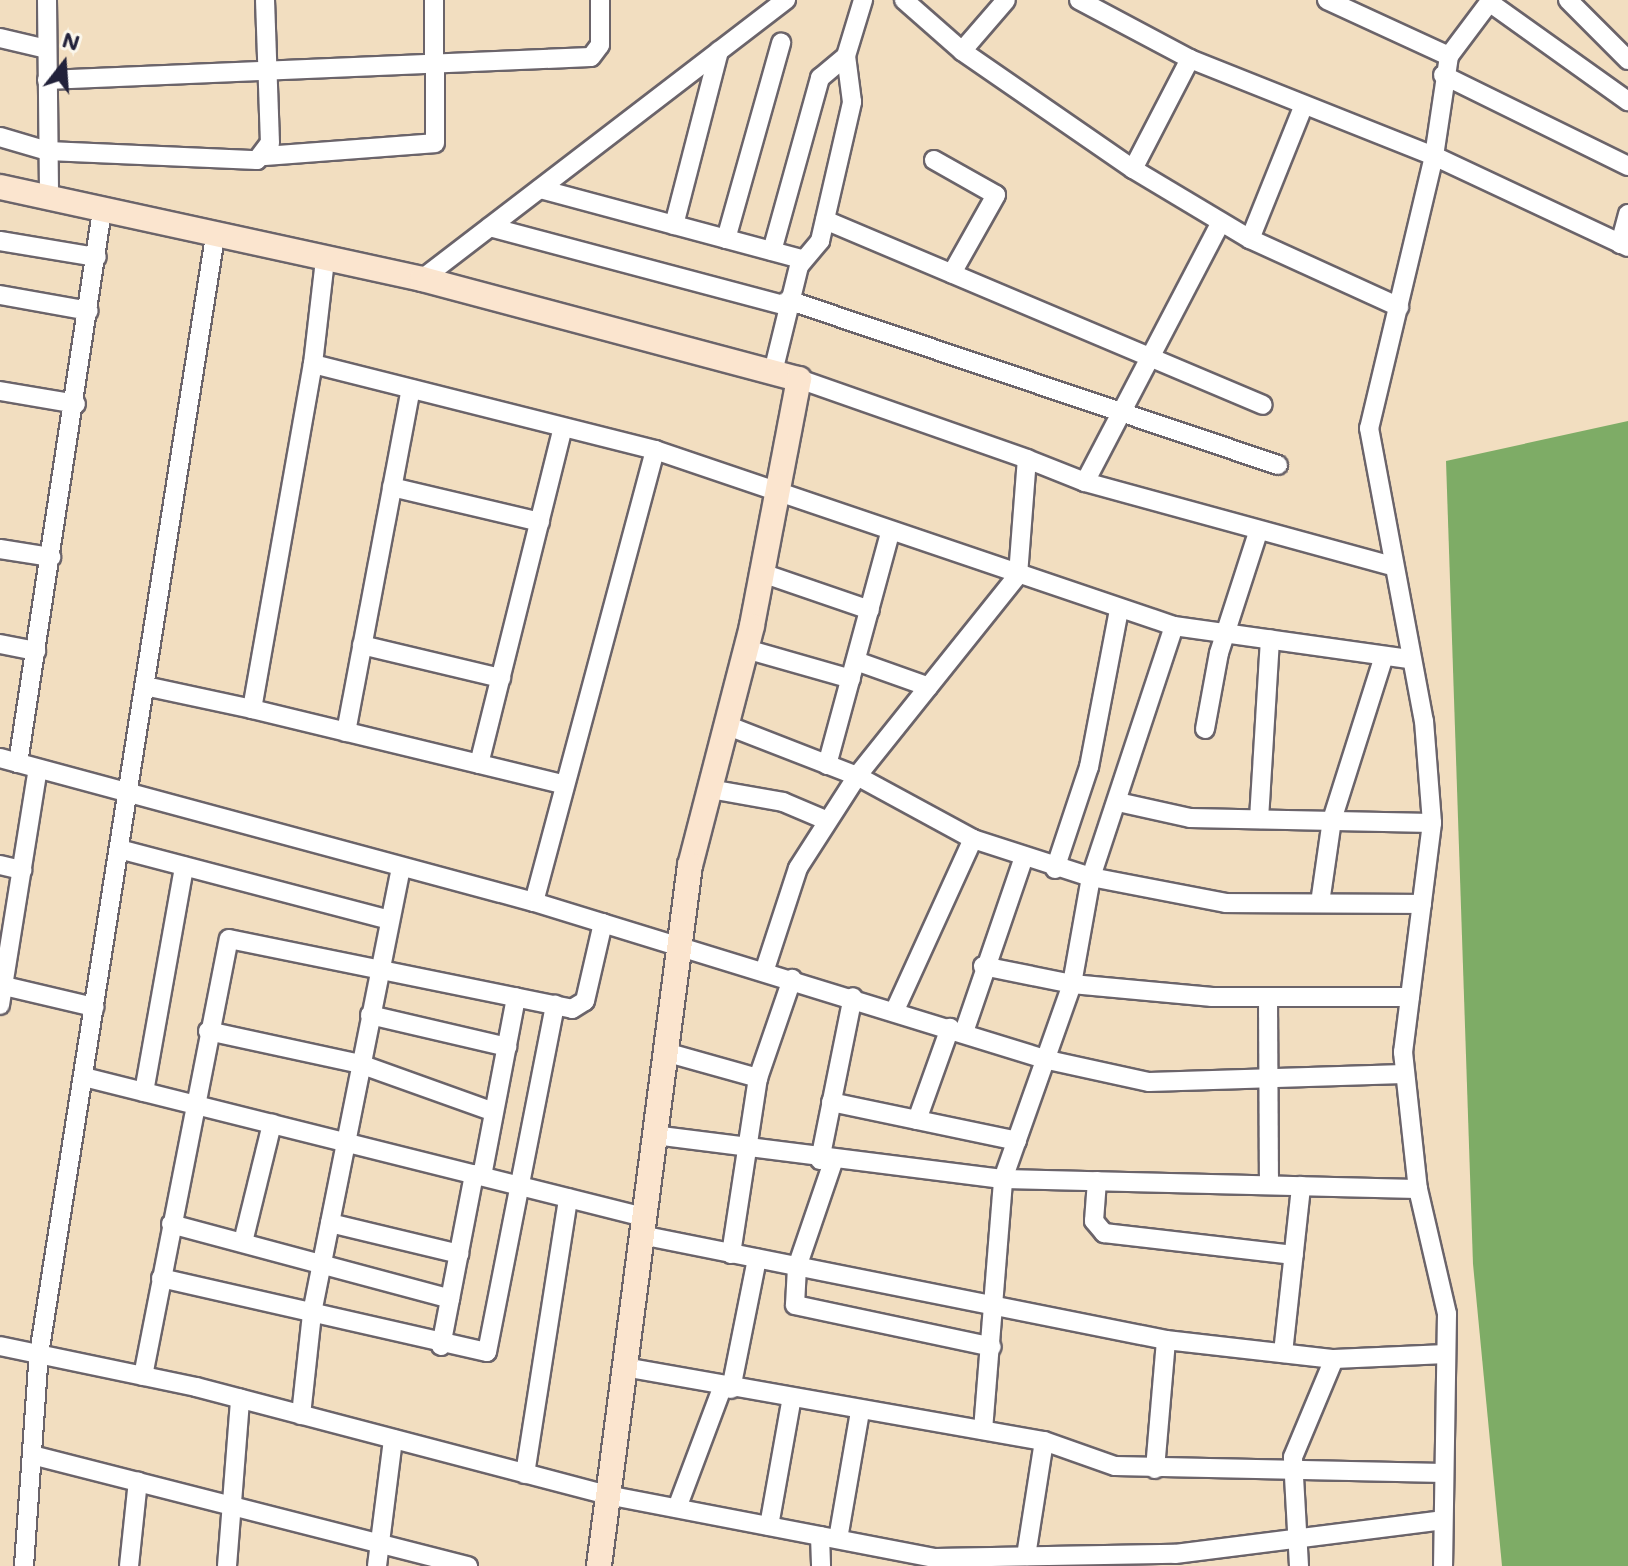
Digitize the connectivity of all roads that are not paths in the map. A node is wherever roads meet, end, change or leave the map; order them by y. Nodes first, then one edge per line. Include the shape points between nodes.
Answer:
1 (48, 0) edge
2 (265, 0) edge
3 (434, 0) edge
4 (600, 0) edge
5 (786, 0) edge
6 (863, 0) edge
7 (904, 0) edge
8 (1006, 0) edge
9 (1079, 0) edge
10 (1327, 0) edge
11 (1568, 0) edge
12 (1490, 1) edge
13 (0, 38) edge
14 (781, 43) dead end
15 (47, 49) junction
16 (719, 51) junction
17 (962, 51) junction
18 (846, 56) junction
19 (1449, 56) junction
20 (1190, 59) junction
21 (1628, 60) edge
22 (437, 63) junction
23 (267, 71) junction
24 (1443, 75) junction
25 (47, 80) junction
26 (1626, 95) edge
27 (1304, 105) junction
28 (0, 137) edge
29 (48, 151) junction
30 (264, 156) junction
31 (1434, 156) junction
32 (934, 160) dead end
33 (1628, 166) edge
34 (1133, 169) junction
35 (0, 187) edge
36 (540, 189) junction
37 (49, 199) junction
38 (102, 211) junction
39 (1628, 214) edge
40 (825, 220) junction
41 (1221, 222) junction
42 (674, 225) junction
43 (490, 227) junction
44 (215, 236) junction
45 (726, 239) junction
46 (1250, 239) junction
47 (0, 241) edge
48 (1624, 245) edge
49 (772, 251) junction
50 (97, 257) junction
51 (802, 259) junction
52 (325, 260) junction
53 (952, 273) junction
54 (422, 279) junction
55 (0, 295) edge
56 (787, 303) junction
57 (1399, 307) junction
58 (89, 311) junction
59 (1147, 355) junction
60 (313, 364) junction
61 (773, 372) junction
62 (799, 379) junction
63 (411, 389) junction
64 (0, 391) edge
65 (76, 404) junction
66 (1262, 405) dead end
67 (1121, 409) junction
68 (563, 428) junction
69 (655, 450) junction
70 (1027, 459) junction
71 (1278, 465) dead end
72 (1085, 482) junction
73 (392, 487) junction
74 (779, 488) junction
75 (540, 522) junction
76 (1258, 532) junction
77 (890, 533) junction
78 (0, 549) edge
79 (51, 557) junction
80 (1389, 565) junction
81 (762, 573) junction
82 (1018, 575) junction
83 (1119, 609) junction
84 (870, 610) junction
85 (1174, 626) junction
86 (1226, 633) junction
87 (1270, 639) junction
88 (0, 644) edge
89 (362, 645) junction
90 (746, 649) junction
91 (36, 651) junction
92 (1384, 656) junction
93 (1409, 659) junction
94 (853, 670) junction
95 (501, 678) junction
96 (145, 686) junction
97 (929, 687) junction
98 (252, 709) junction
99 (726, 725) junction
100 (1205, 729) dead end
101 (346, 732) junction
102 (9, 760) edge
103 (479, 764) junction
104 (827, 765) junction
105 (38, 769) junction
106 (857, 776) junction
107 (565, 785) junction
108 (710, 789) junction
109 (127, 794) junction
110 (1118, 802) junction
111 (823, 819) junction
112 (1259, 819) junction
113 (1332, 820) junction
114 (1432, 823) junction
115 (973, 839) junction
116 (119, 849) junction
117 (1023, 860) junction
118 (0, 865) edge
119 (184, 867) junction
120 (401, 868) junction
121 (1055, 869) junction
122 (22, 870) junction
123 (1091, 877) junction
124 (534, 902) junction
125 (1320, 903) junction
126 (1422, 904) junction
127 (390, 920) junction
128 (603, 923) junction
129 (679, 945) junction
130 (983, 966) junction
131 (380, 968) junction
132 (765, 969) junction
133 (792, 979) junction
134 (1072, 984) junction
135 (2, 986) edge
136 (516, 997) junction
137 (853, 997) junction
138 (1410, 997) junction
139 (1268, 999) junction
140 (0, 1005) edge
141 (555, 1005) junction
142 (94, 1007) junction
143 (895, 1010) junction
144 (370, 1015) junction
145 (957, 1030) junction
146 (208, 1031) junction
147 (507, 1047) junction
148 (665, 1052) junction
149 (1048, 1060) junction
150 (360, 1064) junction
151 (1404, 1074) junction
152 (84, 1077) junction
153 (758, 1078) junction
154 (1269, 1078) junction
155 (144, 1092) junction
156 (831, 1102) junction
157 (194, 1105) junction
158 (494, 1112) junction
159 (917, 1120) junction
160 (272, 1124) junction
161 (654, 1135) junction
162 (1017, 1141) junction
163 (344, 1142) junction
164 (743, 1148) junction
165 (826, 1161) junction
166 (478, 1175) junction
167 (1003, 1179) junction
168 (1097, 1181) junction
169 (1269, 1185) junction
170 (521, 1186) junction
171 (1301, 1186) junction
172 (1418, 1189) junction
173 (568, 1198) junction
174 (330, 1223) junction
175 (171, 1224) junction
176 (642, 1226) junction
177 (243, 1242) junction
178 (459, 1254) junction
179 (731, 1254) junction
180 (1294, 1255) junction
181 (757, 1259) junction
182 (323, 1261) junction
183 (797, 1267) junction
184 (161, 1278) junction
185 (450, 1299) junction
186 (995, 1311) junction
187 (312, 1313) junction
188 (1166, 1340) junction
189 (0, 1346) edge
190 (441, 1346) junction
191 (992, 1347) junction
192 (1283, 1353) junction
193 (39, 1354) junction
194 (1446, 1354) junction
195 (1334, 1359) junction
196 (624, 1367) junction
197 (143, 1376) junction
198 (727, 1388) junction
199 (240, 1399) junction
200 (791, 1402) junction
201 (860, 1412) junction
202 (301, 1415) junction
203 (983, 1430) junction
204 (393, 1439) junction
205 (1044, 1441) junction
206 (32, 1455) junction
207 (1155, 1469) junction
208 (1292, 1470) junction
209 (1444, 1473) junction
210 (525, 1474) junction
211 (138, 1481) junction
212 (607, 1495) junction
213 (232, 1504) junction
214 (677, 1508) junction
215 (1443, 1520) junction
216 (769, 1526) junction
217 (829, 1538) junction
218 (1298, 1539) junction
219 (378, 1545) junction
220 (1026, 1556) junction
221 (1133, 1560) edge
222 (24, 1566) edge
223 (129, 1566) edge
224 (227, 1566) edge
225 (377, 1566) edge
226 (468, 1566) edge
227 (599, 1566) edge
228 (607, 1566) edge
229 (821, 1566) edge
230 (1299, 1566) edge
231 (1443, 1566) edge

1 - 15 street
2 - 23 street
3 - 22 street
4 - 22 street via 600,45 591,57
5 - 16 street
6 - 18 street
7 - 17 street
8 - 17 street
9 - 20 street
10 - 19 street
11 - 21 street
12 - 19 street
12 - 26 street
13 - 15 street
14 - 45 street
15 - 25 street
16 - 36 street
16 - 42 street
17 - 34 street
18 - 40 street via 852,102
18 - 49 street via 820,78
19 - 24 street
20 - 27 street
20 - 34 street
22 - 23 street
22 - 30 street via 435,143
23 - 25 street
23 - 30 street
24 - 31 street
24 - 33 street
25 - 29 street
27 - 31 street
27 - 46 street
28 - 29 street
29 - 30 street
29 - 37 street
31 - 48 street
31 - 57 street
32 - 53 street via 996,195
34 - 41 street
35 - 37 street
36 - 42 street
36 - 43 street
37 - 38 street
38 - 44 street
38 - 50 street
39 - 48 street
40 - 51 street via 816,249
40 - 53 street
41 - 46 street
41 - 59 street
42 - 45 street
43 - 54 street
43 - 56 street
44 - 52 street
44 - 96 street
45 - 49 street
46 - 57 street
47 - 50 street
49 - 51 street
50 - 58 street
51 - 56 street
52 - 54 street
52 - 60 street
53 - 59 street
54 - 61 street
55 - 58 street
56 - 61 street
56 - 67 street
57 - 80 street via 1369,428
58 - 65 street
59 - 66 street
59 - 67 street
60 - 63 street
60 - 98 street
61 - 62 street
62 - 70 street
62 - 74 street
63 - 68 street
63 - 73 street
64 - 65 street
65 - 79 street
67 - 71 street
67 - 72 street
68 - 69 street
68 - 75 street
69 - 74 street
69 - 107 street
70 - 72 street
70 - 82 street
72 - 76 street
73 - 75 street
73 - 89 street
74 - 77 street
74 - 81 street
75 - 95 street
76 - 80 street
76 - 86 street
77 - 82 street
77 - 84 street
78 - 79 street
79 - 91 street
80 - 93 street
81 - 84 street
81 - 90 street
82 - 83 street
82 - 97 street
83 - 85 street
83 - 121 street via 1089,767
84 - 94 street
85 - 86 street
85 - 110 street
86 - 87 street
86 - 100 street
87 - 92 street
87 - 112 street
88 - 91 street
89 - 95 street
89 - 101 street
90 - 94 street
90 - 99 street
91 - 102 street
92 - 93 street
92 - 113 street
93 - 114 street via 1424,721
94 - 97 street
94 - 104 street
95 - 103 street
96 - 98 street
96 - 109 street
97 - 106 street
98 - 101 street
99 - 104 street
99 - 108 street
101 - 103 street
102 - 105 street
103 - 107 street
104 - 106 street
105 - 109 street
105 - 122 street
106 - 111 street
106 - 115 street
107 - 124 street
108 - 111 street via 783,802
108 - 129 street
109 - 116 street
109 - 120 street
110 - 112 street via 1190,818
110 - 123 street
111 - 132 street via 782,909
112 - 113 street
113 - 114 street
113 - 125 street
114 - 126 street
115 - 117 street
115 - 143 street
116 - 119 street
116 - 142 street
117 - 121 street
117 - 130 street
118 - 122 street
119 - 127 street
119 - 155 street
120 - 124 street
120 - 127 street
121 - 123 street
122 - 135 street
123 - 125 street via 1226,903
123 - 134 street
124 - 128 street
125 - 126 street
126 - 138 street
127 - 131 street
128 - 129 street
128 - 141 street via 584,1006
129 - 132 street
129 - 148 street
130 - 134 street
130 - 145 street
131 - 136 street
131 - 144 street
131 - 146 street via 229,939
132 - 133 street
133 - 137 street
133 - 153 street
134 - 139 street
134 - 149 street
135 - 140 street
135 - 142 street
136 - 141 street
136 - 147 street
137 - 143 street
137 - 156 street
138 - 139 street
138 - 151 street
139 - 154 street
141 - 170 street
142 - 152 street
143 - 145 street
144 - 147 street
144 - 150 street
145 - 149 street
145 - 159 street
146 - 150 street
146 - 157 street
147 - 158 street
148 - 153 street
148 - 161 street
149 - 154 street via 1149,1082
149 - 162 street
150 - 158 street
150 - 163 street
151 - 154 street
151 - 172 street
152 - 155 street
152 - 193 street
153 - 164 street
154 - 169 street
155 - 157 street
156 - 159 street
156 - 165 street
157 - 160 street
157 - 175 street
158 - 166 street
159 - 162 street
160 - 163 street
160 - 177 street
161 - 164 street
161 - 176 street
162 - 167 street
163 - 166 street
163 - 174 street
164 - 165 street
164 - 179 street
165 - 167 street
165 - 183 street
166 - 170 street
166 - 178 street
167 - 168 street
167 - 186 street via 994,1226
168 - 169 street
168 - 180 street via 1094,1221 1104,1233
169 - 171 street
170 - 173 street
170 - 190 street via 491,1345 479,1356
171 - 172 street
171 - 180 street
172 - 194 street via 1447,1314
173 - 176 street
173 - 210 street
174 - 178 street
174 - 182 street
175 - 177 street
175 - 184 street
176 - 179 street
176 - 196 street
177 - 182 street
178 - 185 street
179 - 181 street
180 - 192 street
181 - 183 street
181 - 198 street
182 - 185 street
182 - 187 street
183 - 186 street
183 - 191 street via 794,1298 800,1308
184 - 187 street
184 - 197 street
185 - 190 street
186 - 188 street
186 - 191 street
187 - 190 street
187 - 202 street
188 - 192 street
188 - 207 street
189 - 193 street
191 - 203 street
192 - 195 street
193 - 197 street
193 - 206 street
194 - 195 street
194 - 209 street
195 - 208 street
196 - 198 street
196 - 212 street
197 - 199 street
198 - 200 street
198 - 214 street
199 - 202 street
199 - 213 street
200 - 201 street
200 - 216 street
201 - 203 street
201 - 217 street
202 - 204 street
203 - 205 street
204 - 210 street
204 - 219 street
205 - 207 street via 1115,1466
205 - 220 street
206 - 211 street
206 - 222 street
207 - 208 street
208 - 209 street
208 - 218 street
209 - 215 street
210 - 212 street
211 - 213 street
211 - 223 street
212 - 214 street
212 - 227 street
213 - 219 street
213 - 224 street
214 - 216 street
215 - 218 street
215 - 231 street
216 - 217 street
217 - 220 street via 935,1558
217 - 229 street
218 - 221 street
218 - 230 street
219 - 225 street
219 - 226 street
220 - 221 street
227 - 228 street

